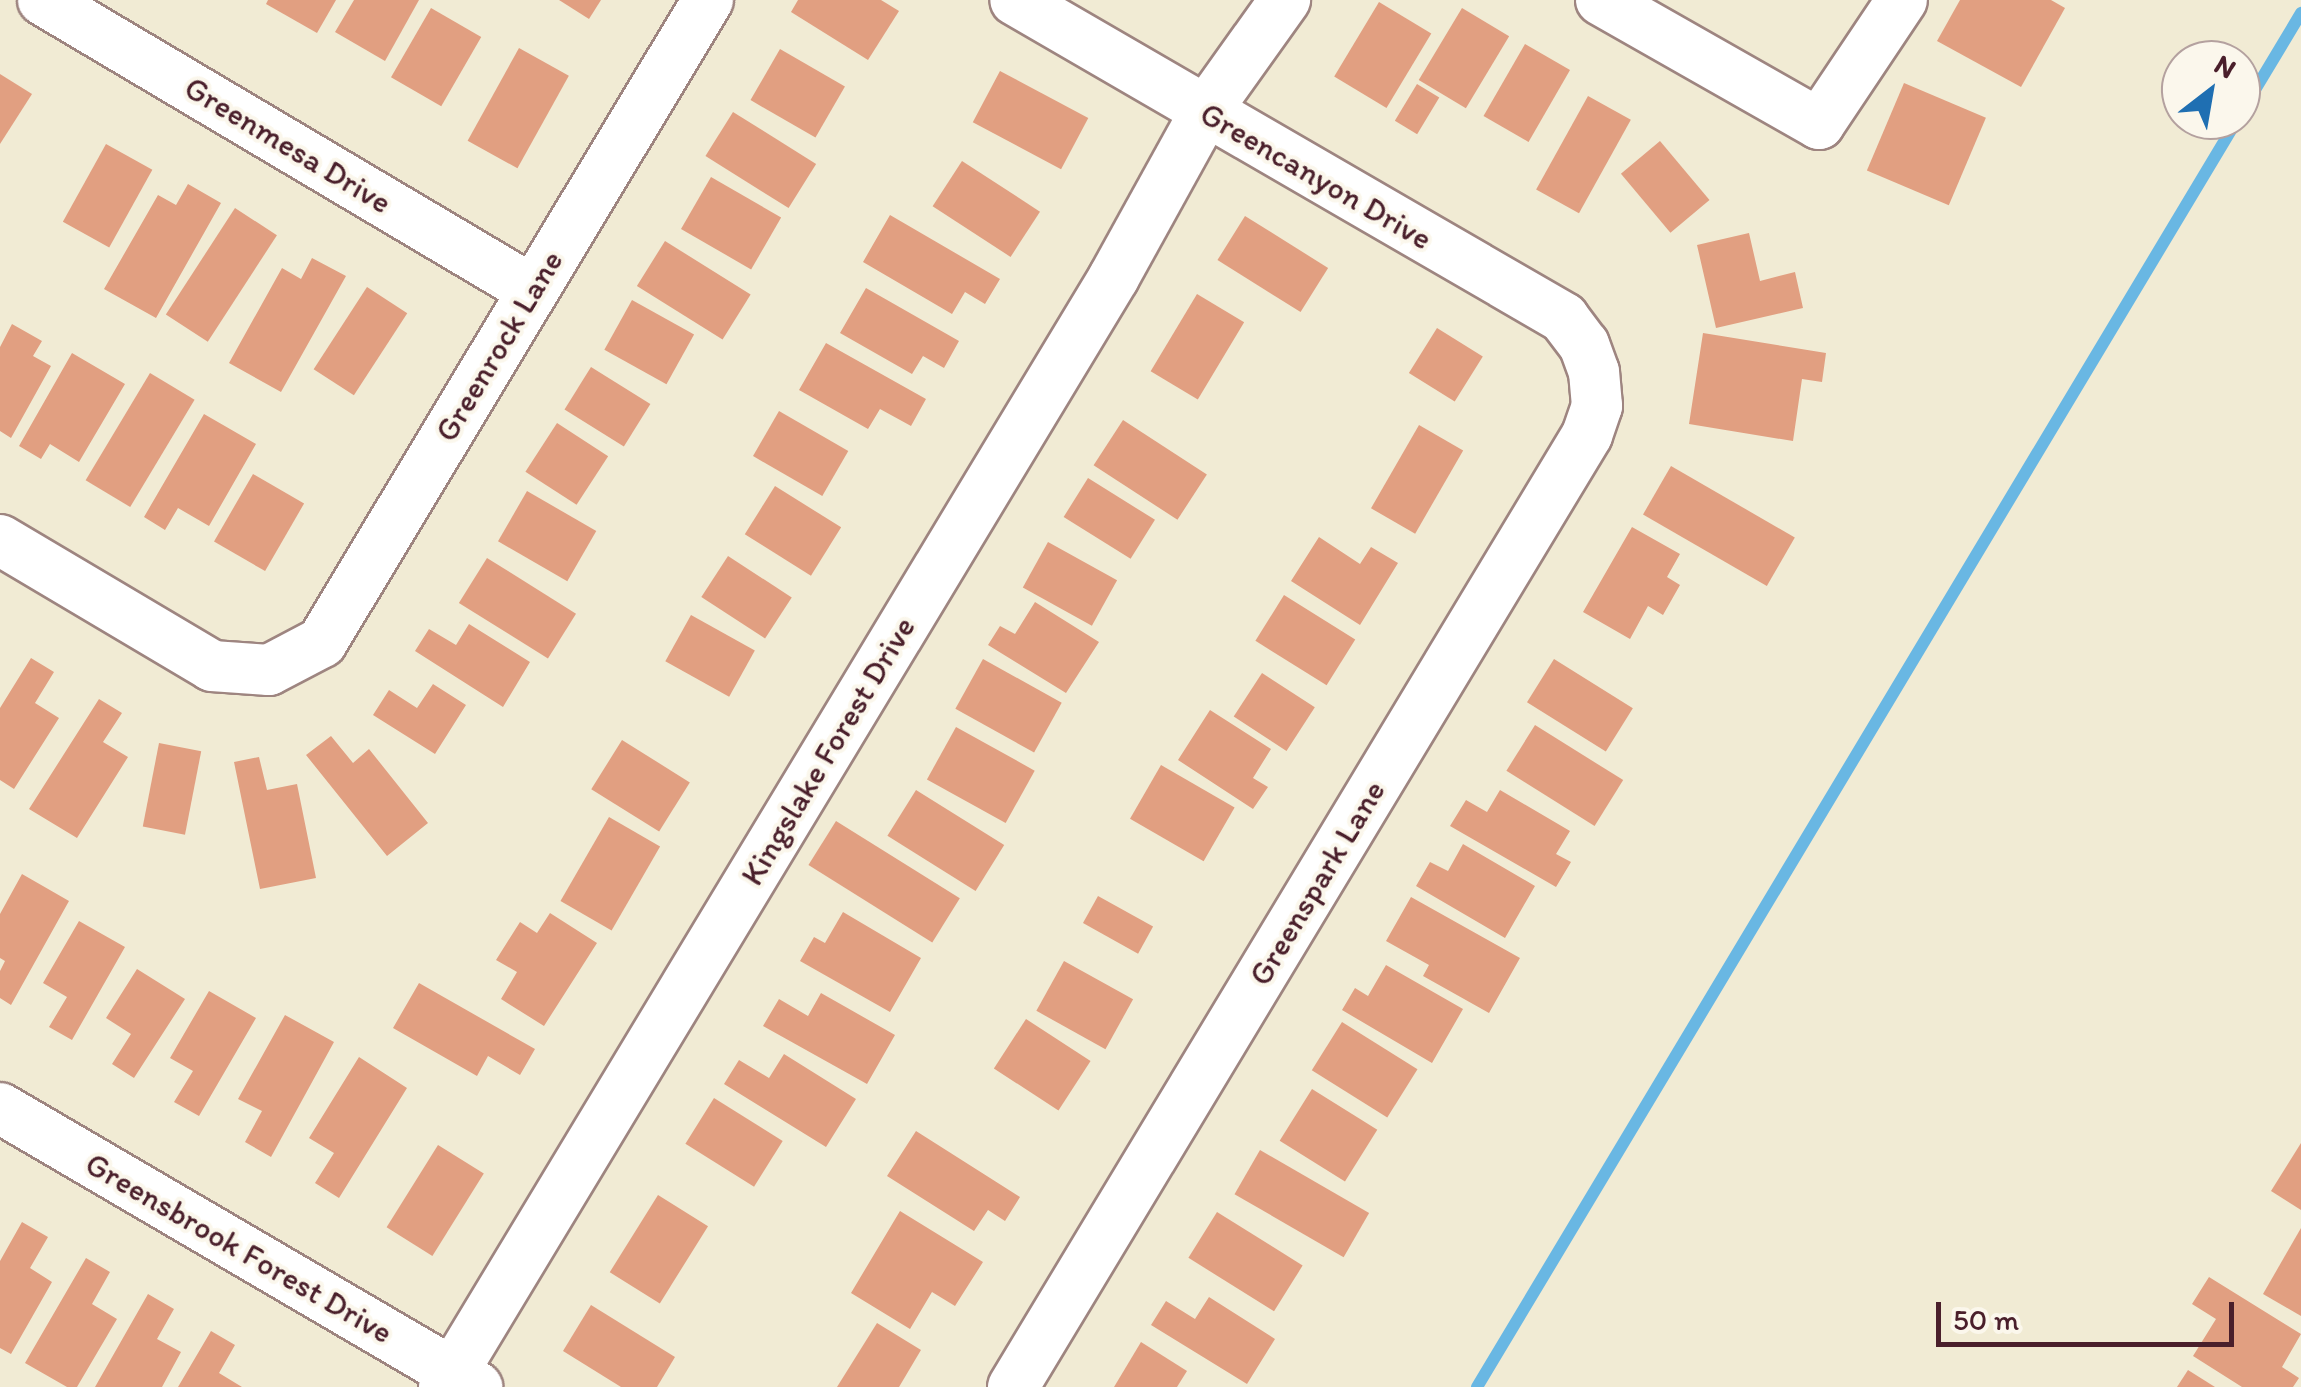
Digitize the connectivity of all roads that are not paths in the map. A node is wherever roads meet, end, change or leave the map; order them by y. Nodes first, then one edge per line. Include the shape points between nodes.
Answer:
1 (43, 0) edge
2 (708, 0) edge
3 (1015, 0) edge
4 (1238, 0) edge
5 (1285, 0) edge
6 (1601, 0) edge
7 (1902, 0) edge
8 (1205, 112) junction
9 (532, 290) junction
10 (1594, 372) joint
11 (0, 540) edge
12 (0, 1108) edge
13 (458, 1382) edge
14 (1014, 1387) edge

1 - 9 street, Greenmesa Drive
2 - 9 street, Greenrock Lane
3 - 8 street, Greencanyon Drive
4 - 8 street, Kingslake Forest Drive
5 - 8 street, Kingslake Forest Drive
6 - 7 street via 1819,124
8 - 10 street, Greencanyon Drive via 1564,318
8 - 13 street, Kingslake Forest Drive via 1114,277
9 - 11 street, Greenrock Lane via 322,642 269,670 212,666
10 - 14 street, Greenspark Lane via 1596,406 1587,435
12 - 13 street, Greensbrook Forest Drive

